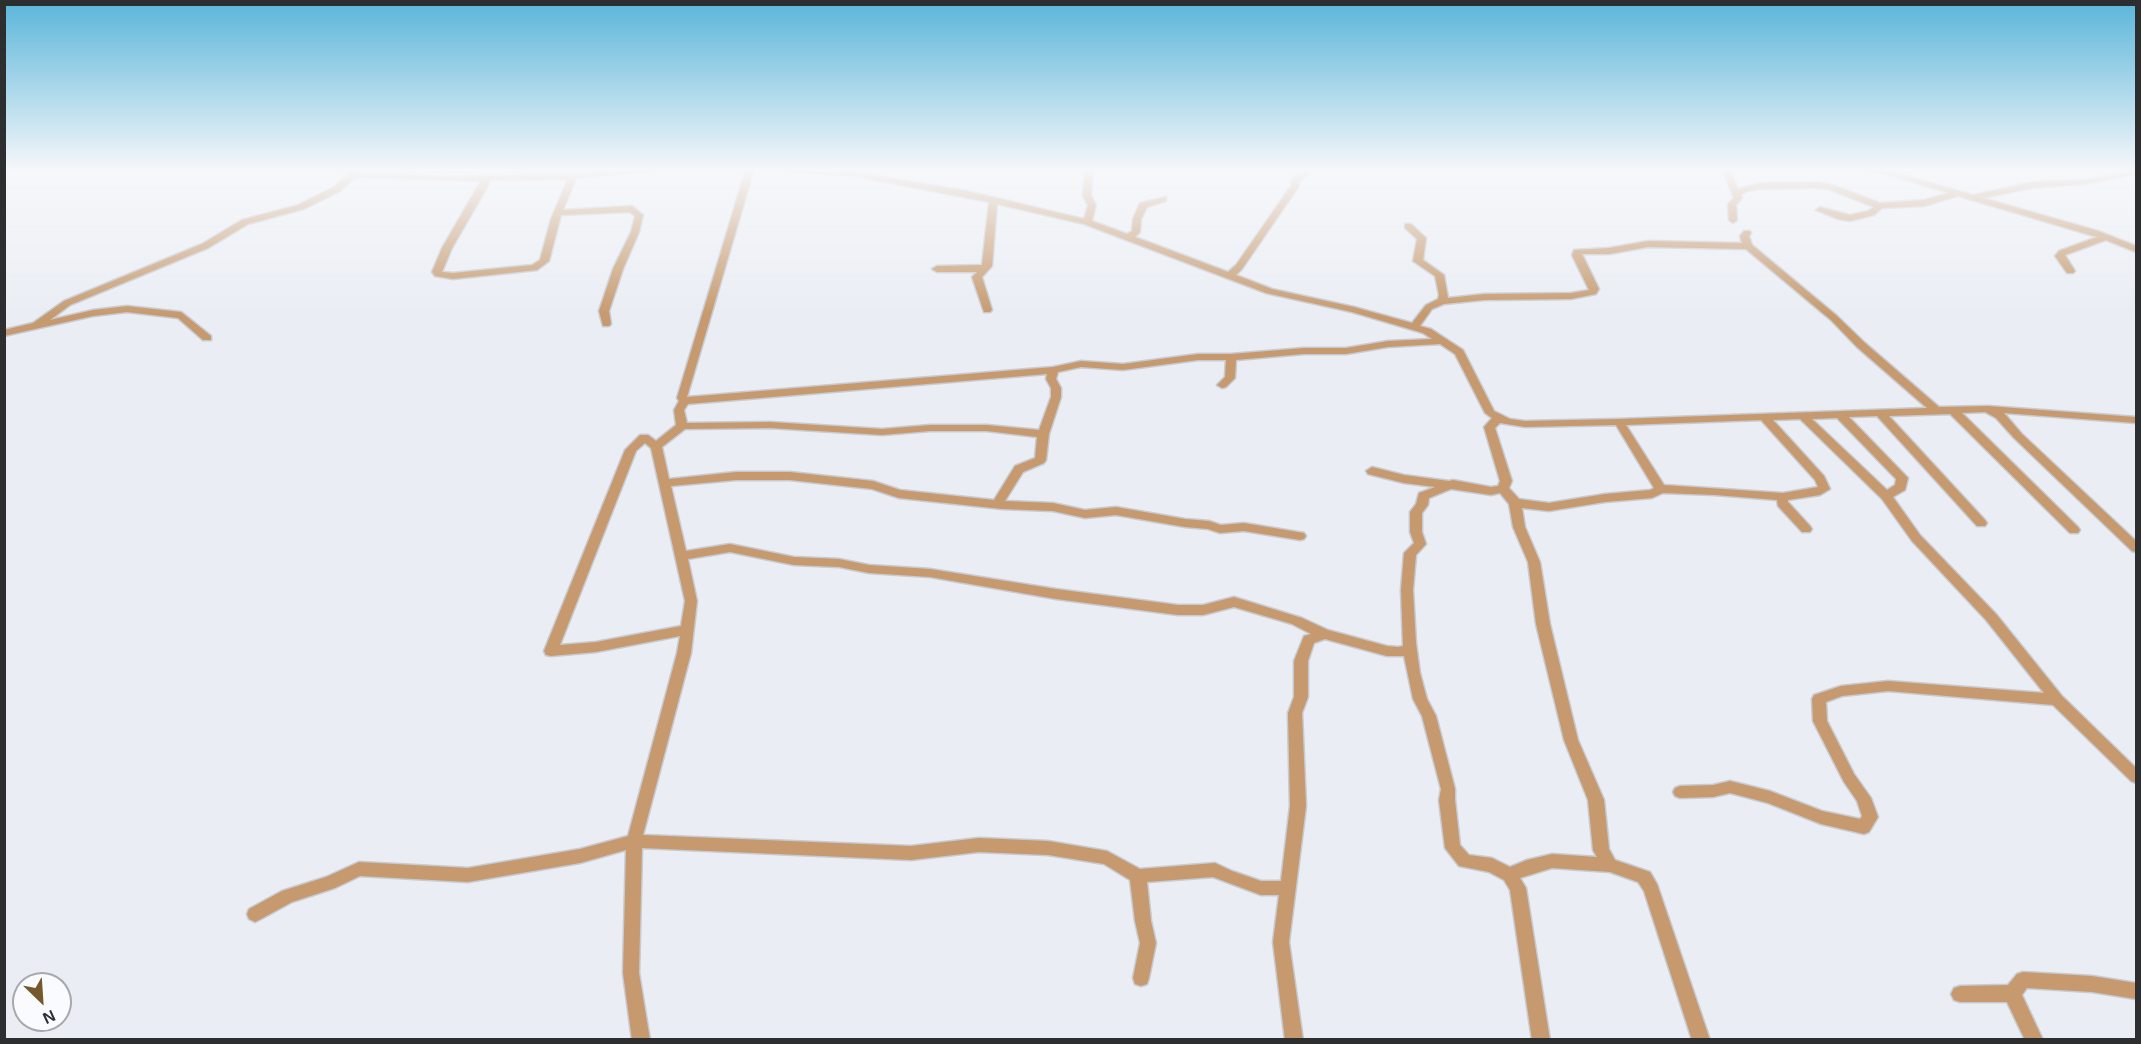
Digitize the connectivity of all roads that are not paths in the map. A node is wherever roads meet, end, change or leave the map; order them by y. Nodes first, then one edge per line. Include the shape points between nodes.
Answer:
1 (261, 218) edge
2 (465, 218) edge
3 (557, 218) edge
4 (638, 218) edge
5 (736, 218) edge
6 (991, 218) edge
7 (1068, 218) edge
8 (1088, 218) edge
9 (1138, 218) edge
10 (1273, 218) edge
11 (2039, 218) edge
12 (1087, 222) junction
13 (1408, 226) dead end
14 (1747, 232) dead end
15 (2106, 237) junction
16 (1128, 238) junction
17 (1748, 246) junction
18 (2136, 249) edge
19 (937, 268) dead end
20 (985, 269) junction
21 (2070, 271) dead end
22 (1229, 276) junction
23 (1442, 301) junction
24 (987, 310) dead end
25 (38, 324) junction
26 (606, 324) dead end
27 (1414, 327) junction
28 (4, 333) edge
29 (207, 338) dead end
30 (1444, 341) junction
31 (1231, 357) junction
32 (1053, 370) junction
33 (1222, 385) dead end
34 (684, 401) junction
35 (1953, 410) junction
36 (1938, 411) junction
37 (1880, 412) junction
38 (2003, 413) junction
39 (1840, 414) junction
40 (1802, 415) junction
41 (1499, 418) junction
42 (1765, 418) junction
43 (2136, 420) edge
44 (1619, 422) junction
45 (682, 426) junction
46 (1042, 434) junction
47 (656, 446) junction
48 (1372, 471) dead end
49 (665, 483) junction
50 (1453, 484) junction
51 (1503, 489) junction
52 (1661, 489) junction
53 (1886, 496) junction
54 (1783, 497) junction
55 (998, 503) junction
56 (1515, 503) junction
57 (1981, 522) dead end
58 (1806, 529) dead end
59 (2074, 530) dead end
60 (1300, 536) dead end
61 (2136, 548) edge
62 (680, 556) junction
63 (687, 630) junction
64 (1315, 634) junction
65 (1410, 649) junction
66 (2057, 700) junction
67 (2136, 777) edge
68 (1680, 792) dead end
69 (634, 841) junction
70 (1610, 865) junction
71 (1510, 875) junction
72 (1138, 876) junction
73 (1288, 888) junction
74 (255, 914) dead end
75 (1141, 978) dead end
76 (2136, 991) edge
77 (2012, 993) junction
78 (1960, 994) dead end
79 (641, 1040) edge
80 (1294, 1040) edge
81 (1541, 1040) edge
82 (1701, 1040) edge
83 (2034, 1040) edge

1 - 25 street via 245,222 205,246 67,303
2 - 3 street via 447,248 438,274 534,268 544,261
4 - 26 street via 604,311
5 - 34 street
6 - 20 street
7 - 12 street
8 - 12 street
9 - 16 street via 1136,232
10 - 22 street
11 - 15 street
12 - 16 street
13 - 23 street via 1422,238 1418,261 1439,274
14 - 17 street via 1744,236
15 - 18 street
15 - 21 street via 2062,253 2060,256
16 - 22 street
17 - 23 street via 1648,244 1582,251 1577,255 1593,292
17 - 36 street
19 - 20 street
20 - 24 street via 977,277
22 - 27 street via 1269,291
23 - 27 street via 1429,307
25 - 28 street
25 - 29 street via 127,309 181,315
27 - 30 street
30 - 31 street
30 - 41 street via 1459,352 1490,413
31 - 32 street via 1198,357 1123,367 1081,364
31 - 33 street via 1230,378
32 - 34 street
32 - 46 street via 1056,397
34 - 45 street via 679,410
35 - 36 street
35 - 38 street via 1988,409
35 - 59 street
36 - 37 street
37 - 39 street
37 - 57 street
38 - 43 street
38 - 61 street via 2018,436
39 - 40 street
39 - 53 street via 1902,478 1901,487
40 - 42 street
40 - 53 street
41 - 44 street via 1525,424
41 - 51 street via 1489,427 1506,481
42 - 44 street
42 - 54 street via 1820,479 1824,489
44 - 52 street
45 - 46 street via 770,425 882,432 987,428
45 - 47 street
46 - 55 street via 1040,460 1019,468
47 - 49 street
47 - 63 street via 645,437 631,450 551,651
48 - 50 street
49 - 55 street via 736,476 790,476 873,485 899,494
49 - 62 street
50 - 51 street via 1491,491
50 - 65 street via 1423,496 1416,512 1420,544 1410,553 1407,590
51 - 56 street
52 - 54 street
52 - 56 street via 1645,496 1605,498 1559,507
53 - 66 street via 1916,538 1991,617
54 - 58 street via 1782,503
55 - 60 street via 1085,514 1116,512 1220,529 1244,527
56 - 70 street via 1519,527 1534,562 1543,624 1571,740 1596,800 1602,850
62 - 63 street via 691,600
62 - 64 street via 730,548 794,561 930,573 1178,610 1203,610 1234,602 1297,621
63 - 69 street
64 - 65 street via 1387,651
64 - 73 street via 1301,661 1301,697 1295,713 1298,806
65 - 71 street via 1419,699 1429,716 1448,789 1453,848 1465,861 1492,865
66 - 67 street
66 - 68 street via 1888,686 1841,691 1819,699 1820,721 1849,778 1864,798 1869,817 1864,827 1821,818 1770,797 1730,787
69 - 72 street via 911,853 979,845 1048,848 1107,858
69 - 74 street via 580,856 468,875 359,869 288,896
69 - 79 street via 632,973
70 - 71 street via 1552,861
70 - 82 street via 1644,877 1651,889
71 - 81 street via 1518,888
72 - 73 street via 1215,870 1261,888
72 - 75 street via 1148,943
73 - 80 street via 1281,942
76 - 77 street via 2023,980
77 - 78 street
77 - 83 street

